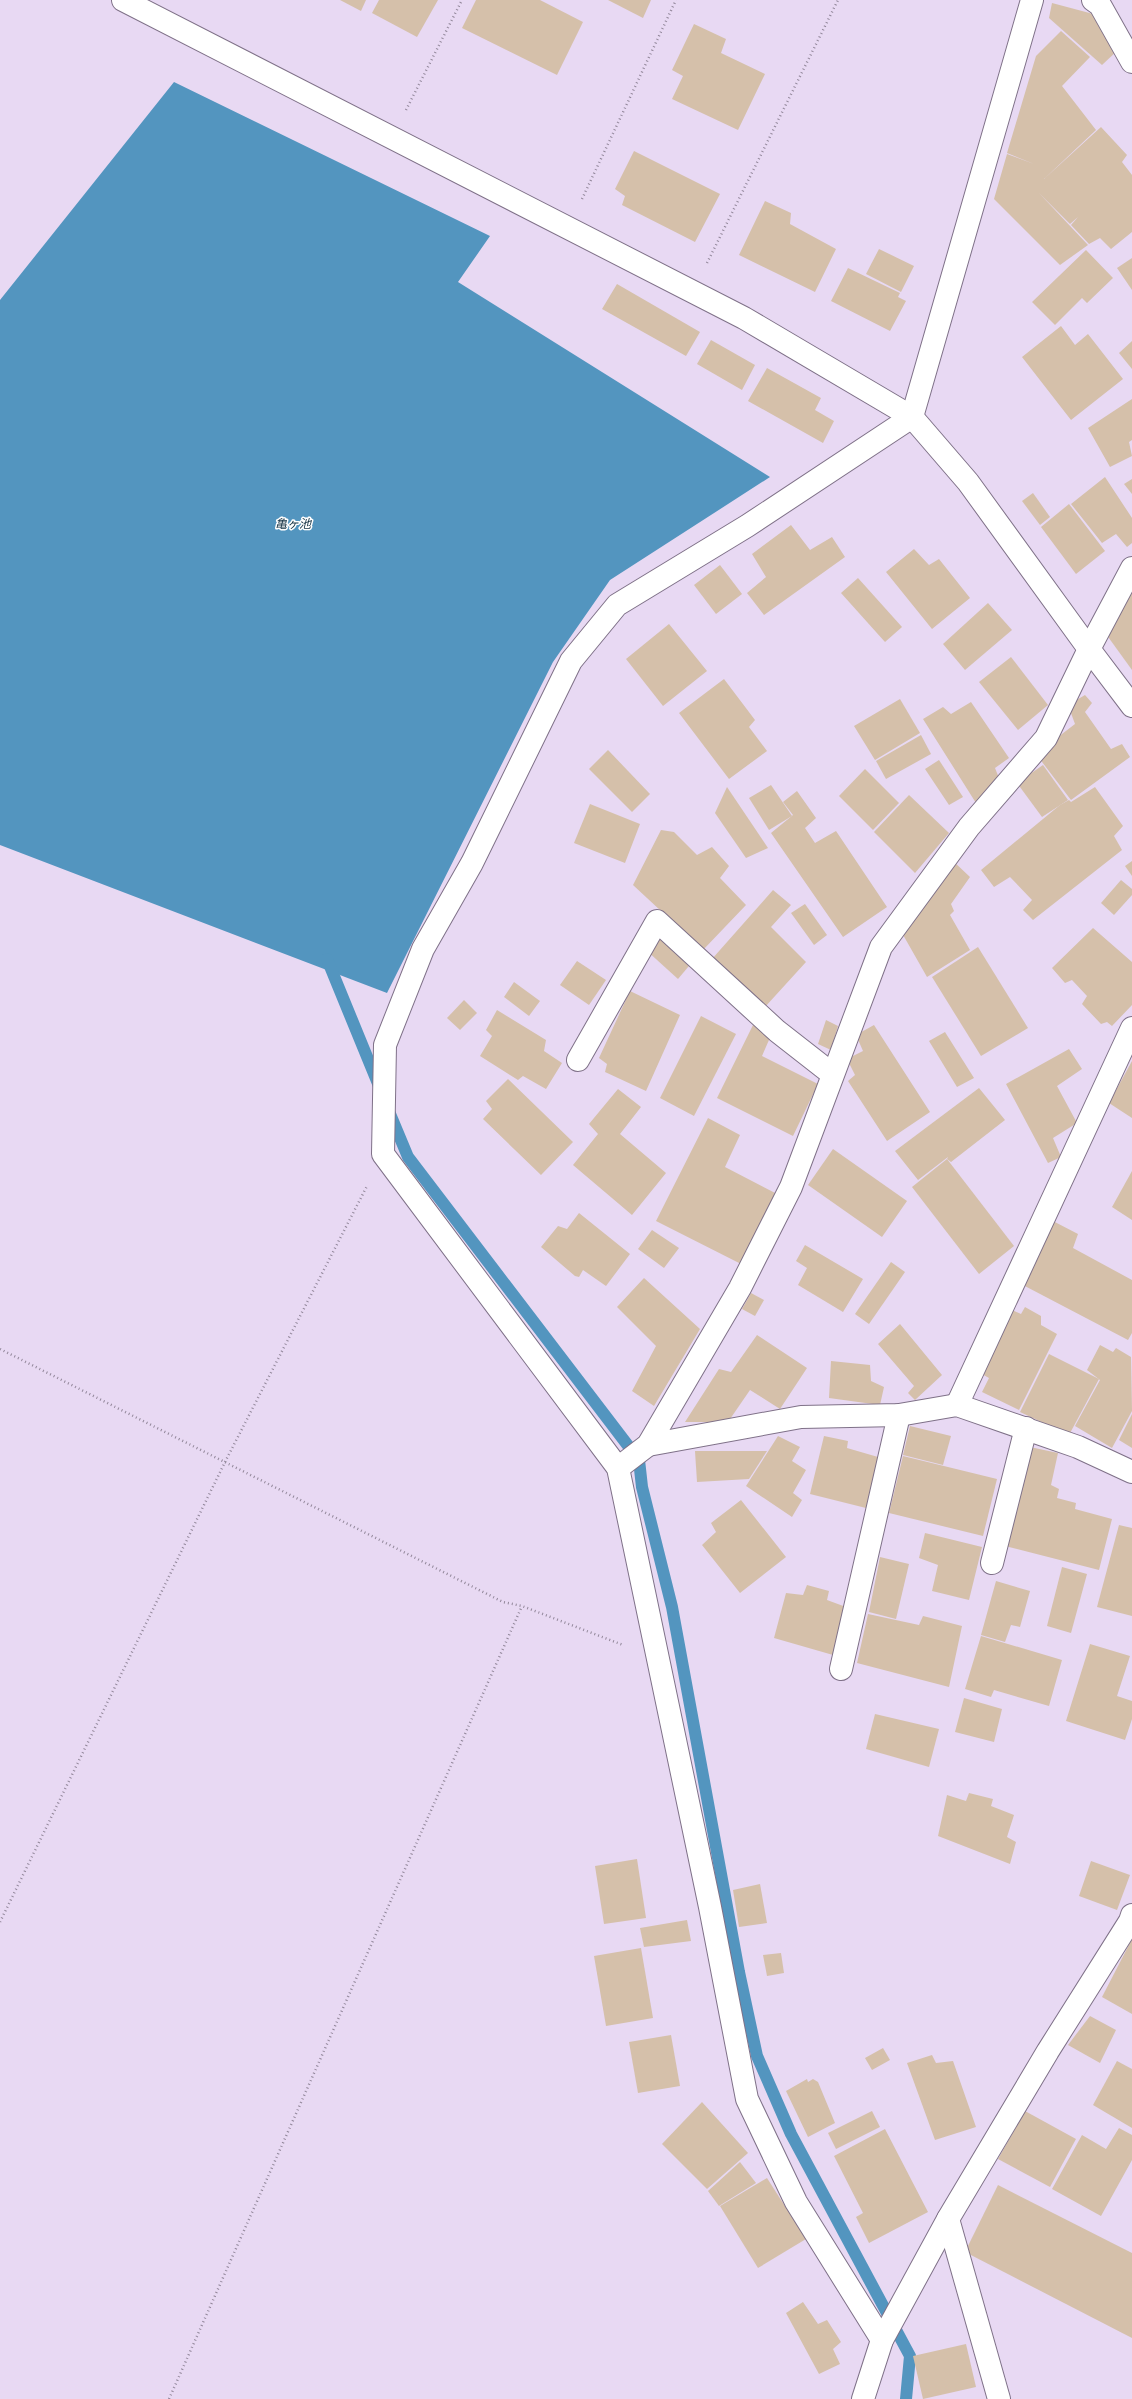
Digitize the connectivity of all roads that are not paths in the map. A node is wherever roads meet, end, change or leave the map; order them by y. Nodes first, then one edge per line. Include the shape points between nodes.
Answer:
1 (123, 0) edge
2 (1032, 0) edge
3 (1101, 2) edge
4 (1132, 62) edge
5 (912, 417) junction
6 (1132, 568) edge
7 (1089, 649) junction
8 (1132, 706) edge
9 (1132, 1028) edge
10 (578, 1060) dead end
11 (832, 1074) junction
12 (957, 1405) junction
13 (899, 1415) junction
14 (1026, 1428) junction
15 (648, 1445) junction
16 (618, 1468) junction
17 (1132, 1472) edge
18 (992, 1563) dead end
19 (841, 1669) dead end
20 (1132, 1915) edge
21 (948, 2219) junction
22 (882, 2340) junction
23 (862, 2399) edge
24 (999, 2399) edge

1 - 5 street via 744,318
2 - 5 street
3 - 4 street
5 - 7 street via 968,482
5 - 16 street via 747,526 617,605 571,661 472,864 423,950 385,1045 384,1154
6 - 7 street
7 - 8 street
7 - 11 street via 1046,738 969,827 881,947
9 - 12 street
10 - 11 street via 657,921 778,1031
11 - 15 street via 791,1186 740,1288
12 - 13 street
12 - 14 street
13 - 15 street via 801,1417
13 - 19 street
14 - 17 street
14 - 18 street
15 - 16 street
16 - 22 street via 710,1908 747,2099 796,2202
20 - 21 street
21 - 22 street
21 - 24 street
22 - 23 street

